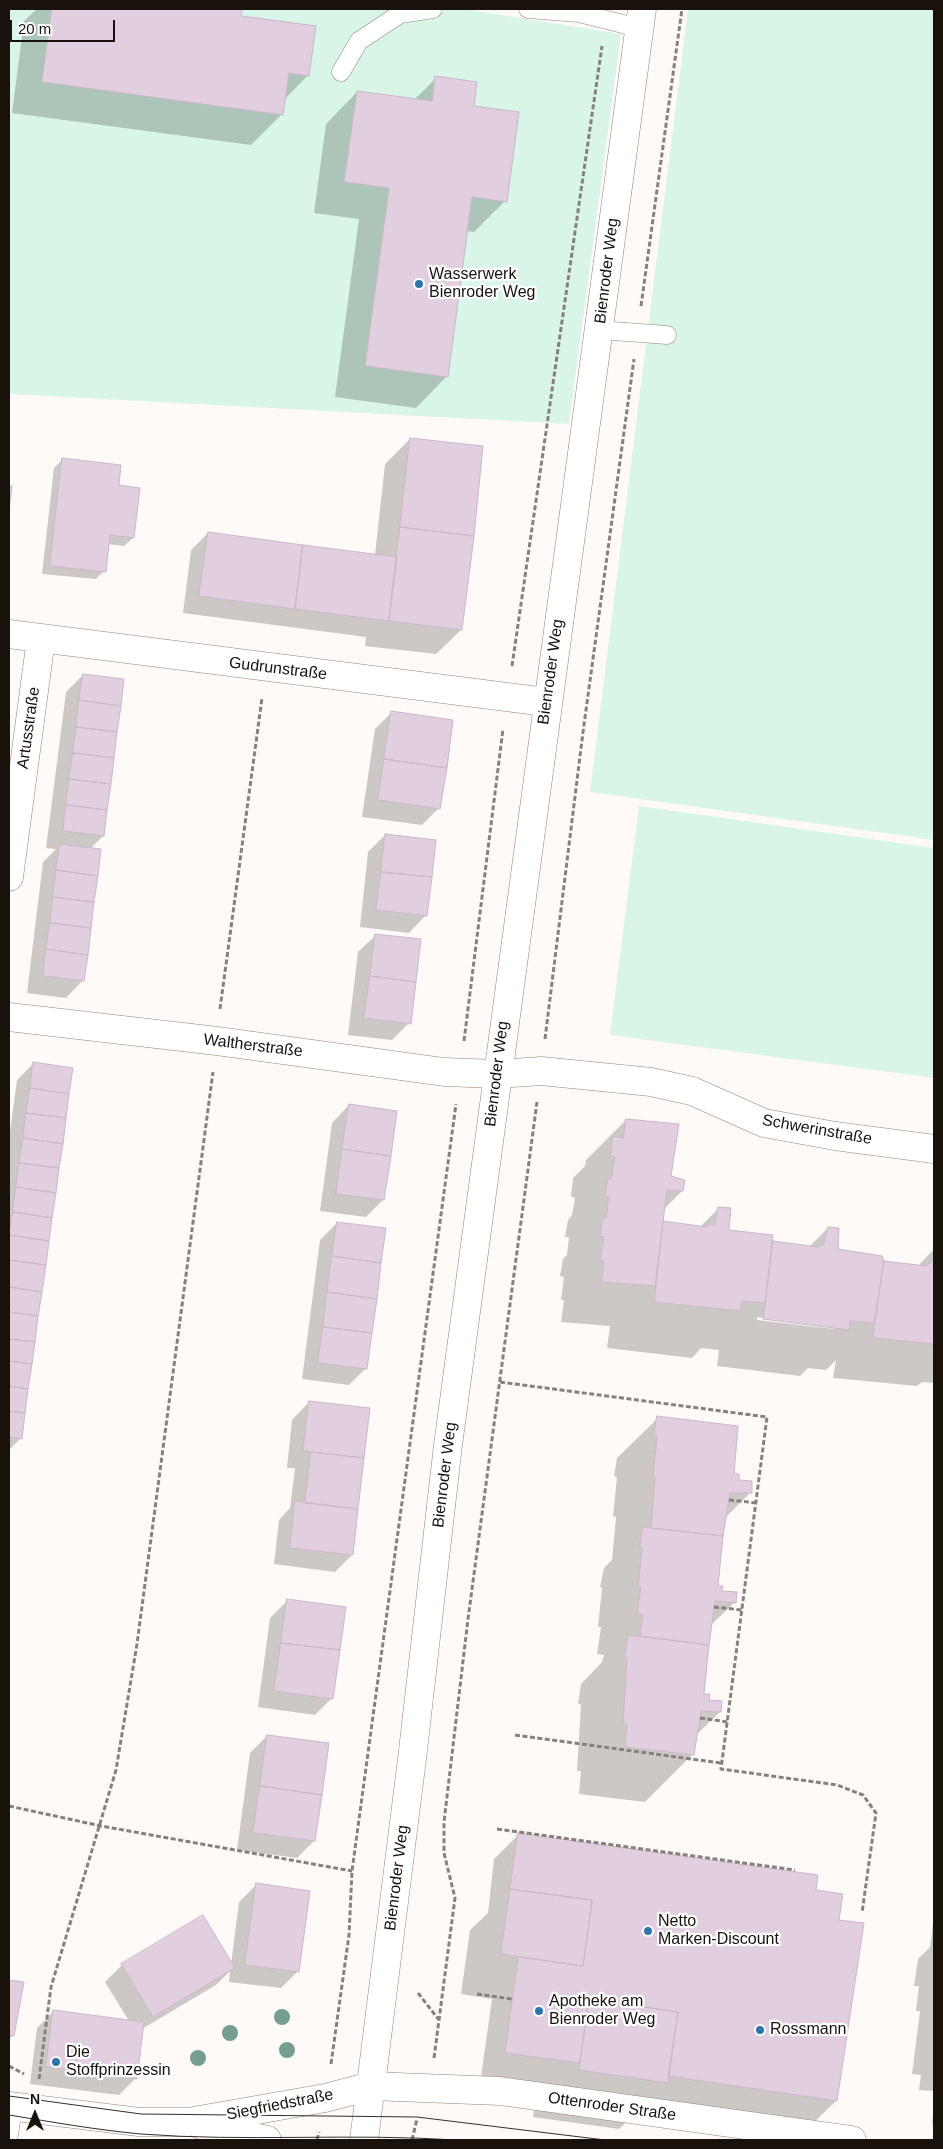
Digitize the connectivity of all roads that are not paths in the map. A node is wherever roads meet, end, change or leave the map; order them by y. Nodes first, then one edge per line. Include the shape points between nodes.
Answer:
1 (433, 9) edge
2 (528, 9) edge
3 (640, 18) edge
4 (341, 72) dead end
5 (599, 330) junction
6 (667, 335) dead end
7 (9, 634) edge
8 (41, 639) junction
9 (546, 702) junction
10 (9, 877) edge
11 (9, 1017) edge
12 (497, 1074) junction
13 (934, 1149) edge
14 (371, 2086) junction
15 (11, 2107) edge
16 (188, 2122) junction
17 (9, 2135) edge
18 (268, 2140) edge
19 (364, 2140) edge
20 (852, 2140) edge

1 - 4 lane via 400,14 359,41
2 - 3 lane
3 - 5 street, Bienroder Weg
5 - 6 lane
5 - 9 street, Bienroder Weg
7 - 8 street, Gudrunstraße
8 - 9 street, Gudrunstraße
8 - 10 street, Artusstraße
9 - 12 street, Bienroder Weg
11 - 12 street, Waltherstraße via 444,1072
12 - 13 street, Schwerinstraße via 542,1071 651,1082 692,1091 764,1123
12 - 14 street, Bienroder Weg via 448,1445
14 - 16 street, Siegfriedstraße via 325,2098
14 - 19 street, Bienroder Weg
14 - 20 street, Ottenroder Straße via 500,2091
15 - 16 street, Siegfriedstraße via 139,2122
15 - 17 lane
16 - 18 street, Siegfriedstraße

